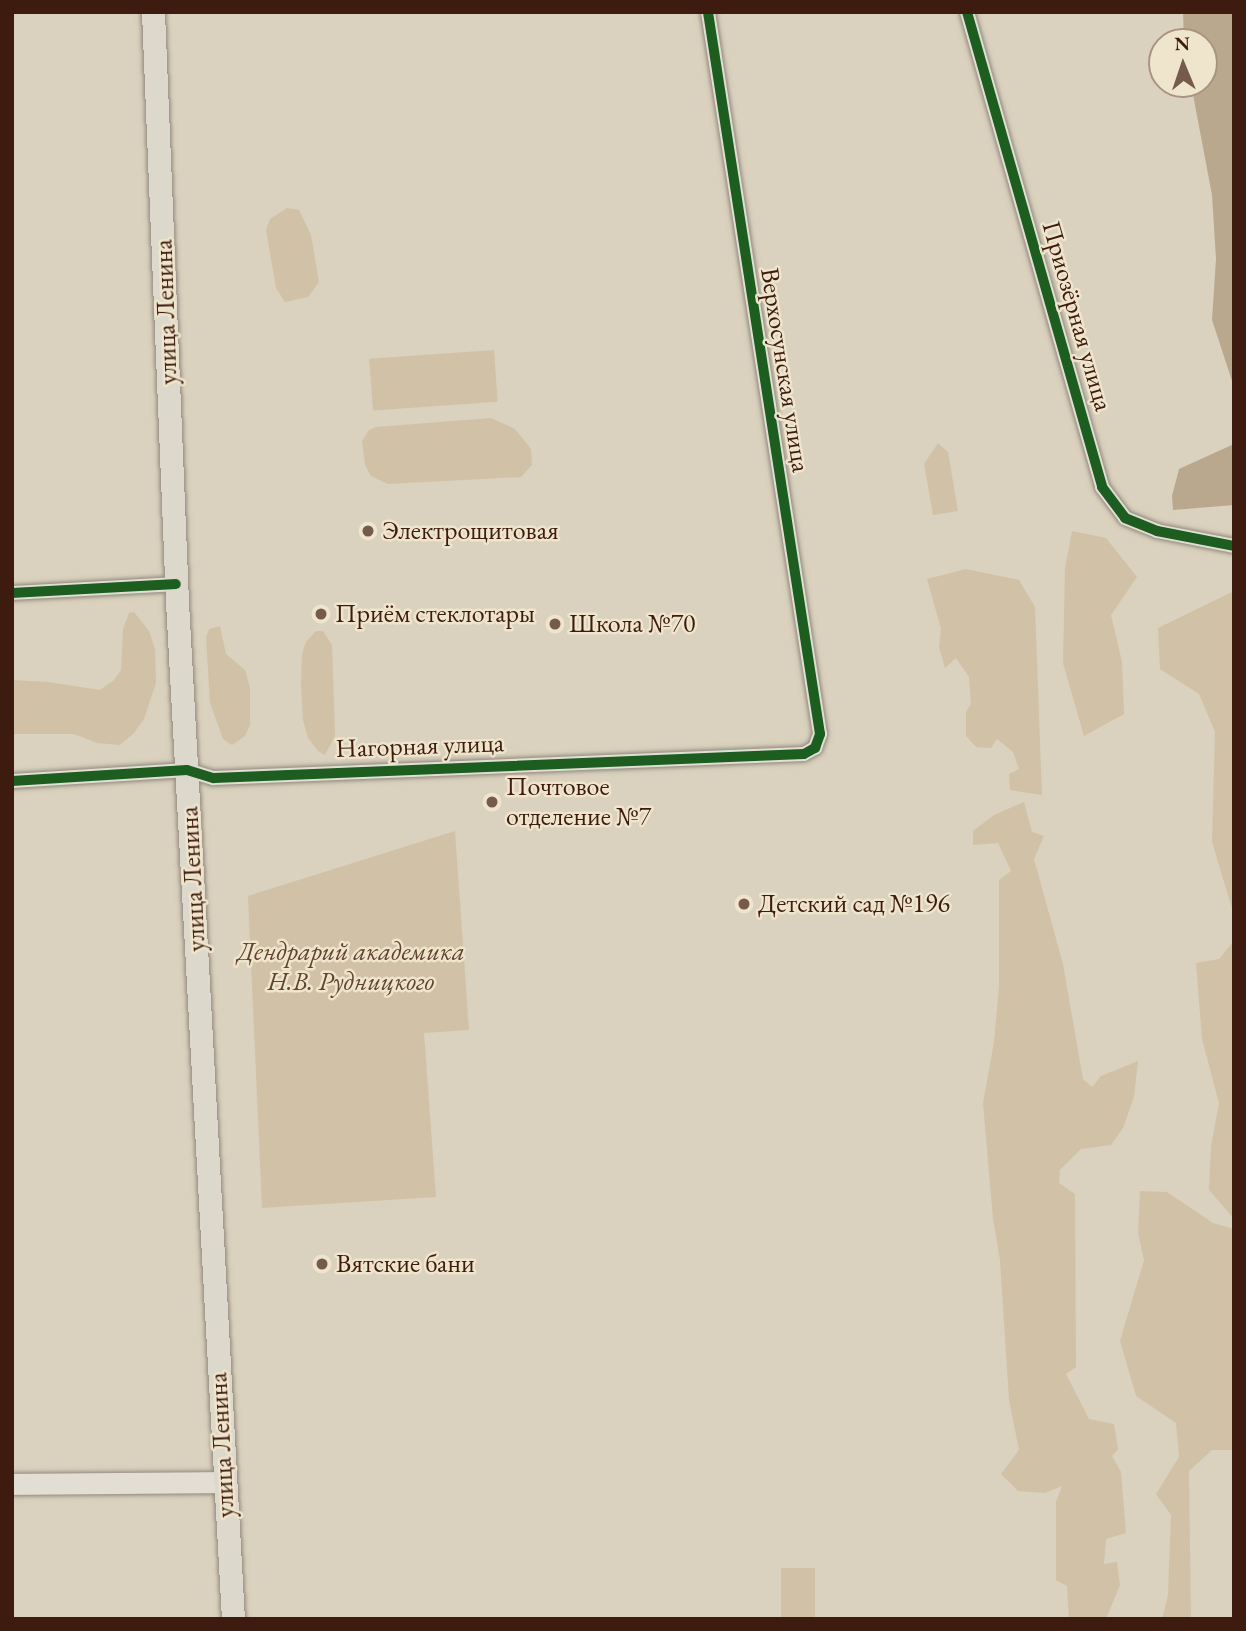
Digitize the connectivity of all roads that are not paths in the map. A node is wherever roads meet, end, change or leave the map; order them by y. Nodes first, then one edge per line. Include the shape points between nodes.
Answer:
1 (153, 12) edge
2 (708, 12) edge
3 (967, 12) edge
4 (1234, 546) edge
5 (176, 584) junction
6 (12, 593) edge
7 (820, 734) joint
8 (187, 770) junction
9 (12, 781) edge
10 (223, 1482) junction
11 (12, 1483) edge
12 (233, 1619) edge

1 - 5 main road, улица Ленина
2 - 7 street, Верхосунская улица
3 - 4 street, Приозёрная улица via 1102,486 1125,518 1157,531
5 - 6 street
5 - 8 main road, улица Ленина
7 - 8 street, Нагорная улица via 816,748 804,754 214,778
8 - 9 street, Нагорная улица
8 - 10 main road, улица Ленина
10 - 11 main road
10 - 12 main road, улица Ленина

